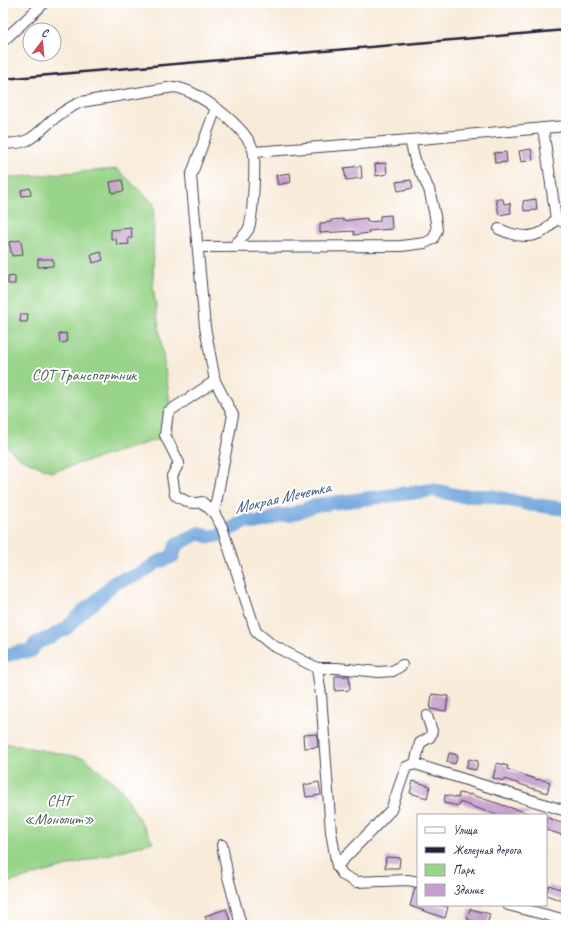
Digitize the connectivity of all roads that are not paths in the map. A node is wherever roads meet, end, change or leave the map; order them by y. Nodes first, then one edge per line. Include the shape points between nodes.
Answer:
1 (44, 3) edge
2 (3, 40) edge
3 (216, 108) junction
4 (566, 126) edge
5 (543, 128) junction
6 (410, 140) junction
7 (3, 144) edge
8 (254, 152) junction
9 (556, 219) junction
10 (566, 223) edge
11 (499, 229) dead end
12 (234, 246) junction
13 (198, 247) junction
14 (214, 381) junction
15 (214, 513) junction
16 (402, 665) dead end
17 (317, 668) junction
18 (427, 716) dead end
19 (415, 764) junction
20 (566, 811) edge
21 (222, 845) dead end
22 (337, 866) junction
23 (413, 881) edge
24 (512, 906) edge
25 (566, 920) edge
26 (241, 925) edge

1 - 2 street
3 - 7 street via 187,90 174,87 108,97 80,102 56,117 38,135 26,141
3 - 8 street via 250,141
3 - 13 street via 191,176
4 - 5 street
5 - 6 street
5 - 9 street
6 - 8 street
6 - 12 street via 435,216 436,230 433,239 425,243 401,246
8 - 12 street via 253,209 248,229
9 - 10 street
9 - 11 street via 543,232 529,236 512,235
12 - 13 street
13 - 14 street via 205,327
14 - 15 street via 233,415
14 - 15 street via 168,412 165,435 179,463 172,476 175,495 194,504 202,502
15 - 17 street via 226,537 256,632 272,644
16 - 17 street via 393,671 379,672
17 - 22 street via 331,832
18 - 19 street via 432,731 430,737 420,743
19 - 20 street
19 - 22 street via 406,767 391,810
21 - 26 street
22 - 23 street via 343,875 356,882
24 - 25 street

